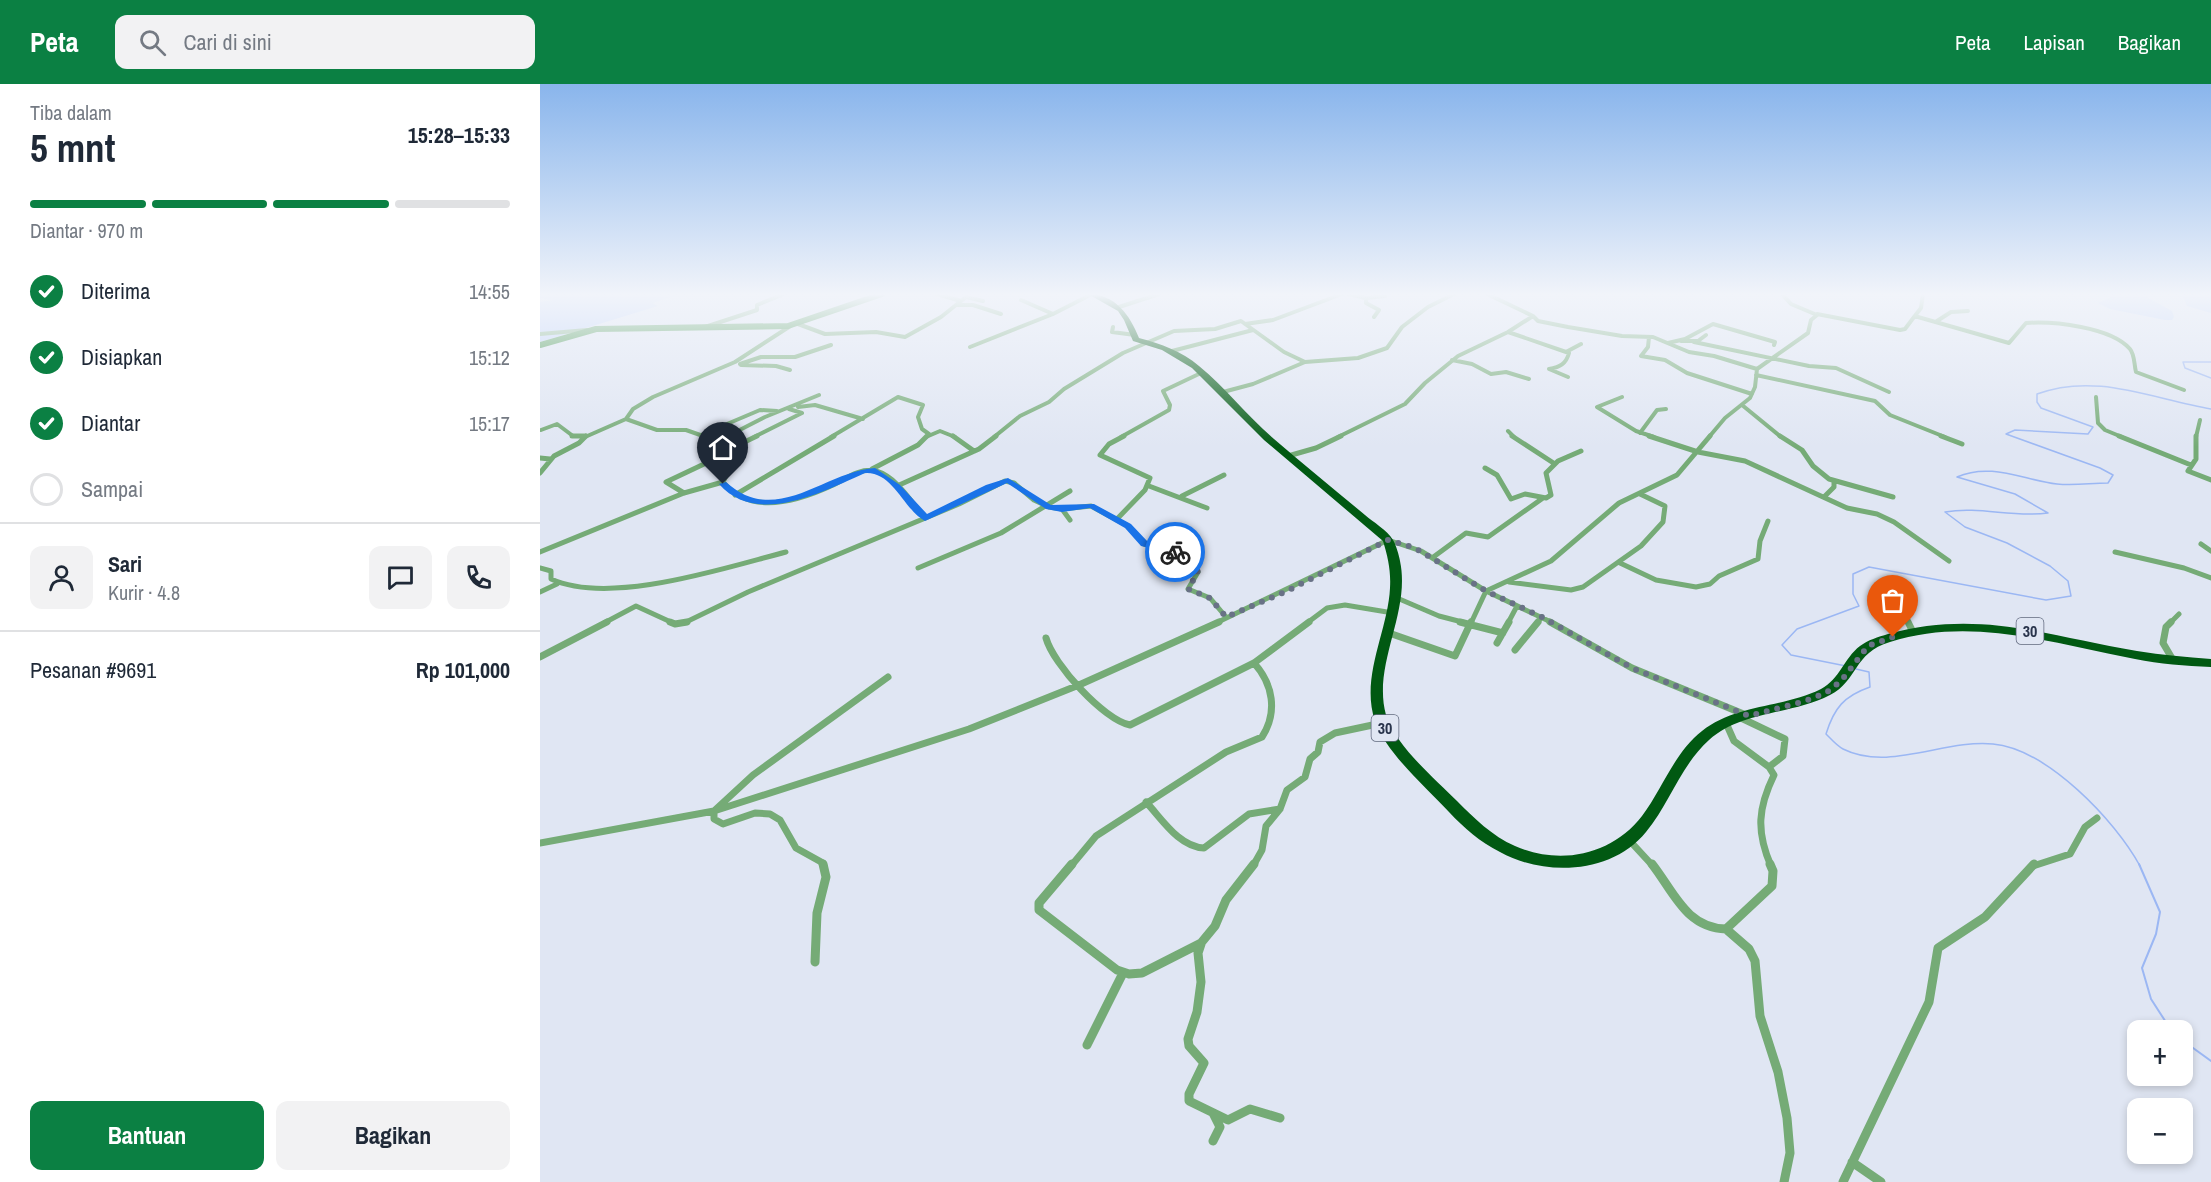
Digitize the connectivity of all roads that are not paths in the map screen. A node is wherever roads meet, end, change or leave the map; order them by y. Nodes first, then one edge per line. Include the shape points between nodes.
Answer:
1 (765, 345) edge
2 (831, 345) dead end
3 (974, 345) edge
4 (1131, 345) edge
5 (1157, 345) edge
6 (1194, 345) edge
7 (1274, 345) edge
8 (1389, 345) edge
9 (1477, 345) edge
10 (1546, 345) edge
11 (1579, 345) edge
12 (1648, 345) edge
13 (1671, 345) edge
14 (1710, 345) edge
15 (1791, 345) edge
16 (2122, 345) edge
17 (970, 347) dead end
18 (1172, 351) junction
19 (1566, 352) junction
20 (1774, 358) junction
21 (1452, 360) junction
22 (1305, 362) junction
23 (738, 363) junction
24 (790, 370) dead end
25 (1756, 372) junction
26 (1201, 373) junction
27 (1568, 377) dead end
28 (1529, 379) dead end
29 (2184, 390) dead end
30 (1889, 392) dead end
31 (1223, 393) junction
32 (1752, 394) junction
33 (819, 395) dead end
34 (1622, 397) dead end
35 (2096, 397) dead end
36 (1742, 405) junction
37 (789, 409) junction
38 (1666, 409) dead end
39 (780, 412) junction
40 (626, 418) junction
41 (863, 419) junction
42 (2200, 420) dead end
43 (541, 430) edge
44 (1508, 431) dead end
45 (1640, 433) junction
46 (929, 434) junction
47 (701, 435) junction
48 (585, 436) junction
49 (718, 441) junction
50 (1962, 444) dead end
51 (731, 446) junction
52 (974, 452) junction
53 (1581, 452) dead end
54 (1698, 452) junction
55 (1288, 456) junction
56 (540, 458) edge
57 (550, 459) junction
58 (1555, 464) junction
59 (2191, 465) junction
60 (1485, 468) dead end
61 (871, 470) junction
62 (540, 473) edge
63 (1224, 475) dead end
64 (2211, 480) edge
65 (723, 482) junction
66 (1834, 482) junction
67 (897, 486) junction
68 (1149, 486) junction
69 (1070, 491) dead end
70 (684, 493) junction
71 (1640, 494) junction
72 (735, 495) junction
73 (1182, 496) junction
74 (1825, 496) junction
75 (1893, 497) dead end
76 (1543, 498) junction
77 (1045, 506) junction
78 (1207, 508) dead end
79 (1062, 509) junction
80 (925, 518) junction
81 (1117, 519) junction
82 (1070, 520) dead end
83 (1768, 521) dead end
84 (1388, 540) junction
85 (2201, 544) dead end
86 (2211, 550) edge
87 (540, 552) edge
88 (786, 552) dead end
89 (2115, 552) dead end
90 (1432, 558) junction
91 (1949, 561) dead end
92 (1620, 563) junction
93 (540, 568) edge
94 (918, 568) dead end
95 (2211, 578) edge
96 (1505, 581) junction
97 (557, 584) junction
98 (1486, 591) junction
99 (540, 592) edge
100 (1910, 595) dead end
101 (1397, 598) junction
102 (1517, 606) junction
103 (1393, 613) junction
104 (2179, 614) dead end
105 (1226, 617) junction
106 (1542, 617) junction
107 (1469, 624) junction
108 (1913, 632) junction
109 (1389, 633) junction
110 (1503, 633) junction
111 (1046, 638) dead end
112 (1497, 643) dead end
113 (1515, 650) dead end
114 (540, 657) edge
115 (2172, 660) junction
116 (1254, 663) junction
117 (2211, 663) edge
118 (888, 677) dead end
119 (1079, 685) junction
120 (1745, 717) junction
121 (1382, 723) junction
122 (1726, 723) junction
123 (1769, 767) junction
124 (1146, 802) junction
125 (1280, 809) junction
126 (714, 811) junction
127 (2097, 818) dead end
128 (1629, 840) junction
129 (540, 843) edge
130 (1726, 929) junction
131 (1201, 943) junction
132 (815, 962) dead end
133 (1123, 973) junction
134 (1087, 1045) dead end
135 (1213, 1113) junction
136 (1280, 1118) dead end
137 (1213, 1141) dead end
138 (1852, 1162) junction
139 (1784, 1182) edge
140 (1843, 1182) edge
141 (1881, 1182) edge

1 - 23 street
2 - 23 street via 795,357 761,357
3 - 17 street
4 - 52 street via 1049,402 1024,414
5 - 18 highway
6 - 18 street
7 - 22 street
8 - 22 street via 1358,358
9 - 21 street
10 - 19 street
11 - 19 street
12 - 32 street via 1641,356 1665,360 1687,373
13 - 25 street
14 - 20 street
15 - 20 street
16 - 29 street via 2131,350 2136,372
18 - 26 highway
19 - 27 street via 1567,361 1549,369
20 - 25 street
20 - 30 street via 1836,368
21 - 28 street via 1491,374 1504,371
21 - 55 street via 1405,404 1316,448
22 - 31 street
23 - 24 street
23 - 40 street via 647,400
25 - 32 street
25 - 50 street via 1875,401 1890,415
26 - 31 highway
26 - 68 street via 1163,391 1169,410 1109,444 1100,455 1147,475
31 - 55 highway
32 - 36 street
33 - 37 street
34 - 45 street via 1597,407
35 - 59 street via 2098,423 2105,430
36 - 54 street via 1725,418
36 - 66 street via 1802,450 1813,466
37 - 39 street
37 - 41 street via 815,405
37 - 51 street via 802,413
38 - 45 street via 1657,410
39 - 47 street via 760,410
39 - 49 street
40 - 47 street via 655,430 683,429
40 - 48 street
41 - 46 street via 900,397 923,405 918,417 922,429
41 - 72 street
42 - 59 street via 2196,428 2196,459
43 - 48 street via 557,424 573,436
44 - 58 street via 1514,439
45 - 54 street
46 - 52 street via 948,432
46 - 61 street via 918,445
47 - 49 street
48 - 57 street
49 - 51 street
51 - 65 street via 738,451
51 - 70 street via 720,452 721,456 666,482
52 - 67 street
53 - 58 street
54 - 71 street via 1677,475
54 - 74 street via 1752,463
55 - 84 highway
56 - 57 street
57 - 62 street
58 - 76 street via 1545,475 1551,495
59 - 64 street via 2190,472
60 - 76 street via 1497,475 1511,499 1525,494
61 - 67 street
61 - 72 street via 789,500 751,502
63 - 73 street
65 - 70 street
65 - 72 street
66 - 74 street
66 - 75 street
67 - 80 street
68 - 73 street
68 - 81 street
69 - 77 street
70 - 87 street
71 - 92 street via 1665,506 1665,518
71 - 96 street via 1614,506 1555,559
73 - 78 street
74 - 91 street via 1847,508 1894,522
76 - 90 street via 1488,537 1466,533
77 - 79 street
77 - 80 street via 1014,483 1005,481
77 - 94 street via 992,537
79 - 81 street via 1087,505
79 - 82 street
80 - 114 street via 682,624 636,606
81 - 105 street via 1144,544 1188,555 1198,572 1188,589 1210,598
83 - 92 street via 1758,559 1703,586 1665,582
84 - 90 street
84 - 101 highway, 30 via 1393,552
84 - 105 street
85 - 86 street
88 - 97 street via 663,581 582,590
89 - 95 street
90 - 98 street
92 - 96 street via 1575,590
93 - 97 street via 551,571 551,579
96 - 98 street
97 - 99 street
98 - 102 street
98 - 107 street
100 - 108 street via 1906,616
101 - 103 highway, 30
101 - 107 street
102 - 106 street
102 - 110 street
103 - 109 highway, 30
103 - 116 street via 1332,606
104 - 115 street via 2166,627 2163,643
105 - 119 street
106 - 113 street
106 - 120 street via 1632,668
107 - 109 street via 1454,657
107 - 110 street
108 - 115 highway, 30 via 1965,627 2025,631
108 - 120 highway, 30 via 1868,646 1836,686 1821,695
109 - 121 highway, 30 via 1376,693
110 - 112 street
111 - 119 street via 1048,652
115 - 117 highway, 30
116 - 119 street via 1130,725 1119,723
116 - 124 street via 1270,687 1266,733 1257,741 1226,752
118 - 126 street via 753,775
119 - 126 street via 945,738
120 - 122 highway, 30
120 - 123 street via 1785,739 1783,756
121 - 125 street via 1323,739 1310,759 1305,777 1287,790
121 - 128 highway, 30 via 1455,811 1510,852 1541,859 1579,860 1612,851
122 - 123 street via 1734,741
122 - 128 highway, 30 via 1700,740
123 - 130 street via 1773,778 1760,810 1765,852 1773,871 1772,886
124 - 125 street via 1188,846 1201,849 1249,814
124 - 133 street via 1089,842 1037,907
125 - 131 street via 1264,830 1256,862 1226,900 1215,926
126 - 129 street
126 - 132 street via 714,819 723,824 755,813 770,814 780,820 796,848 823,863 826,877 817,913
127 - 138 street via 2087,824 2071,853 2061,859 2038,862 2020,876 1978,923 1938,948 1929,1002
128 - 130 street via 1686,912 1707,927
130 - 139 street via 1749,949 1755,961 1760,1016 1779,1072 1787,1118 1790,1153
131 - 133 street via 1142,973
131 - 135 street via 1198,1008 1188,1039 1191,1049 1203,1060 1203,1067 1188,1098
133 - 134 street
135 - 136 street via 1231,1120 1247,1108
135 - 137 street via 1220,1127
138 - 140 street
138 - 141 street

